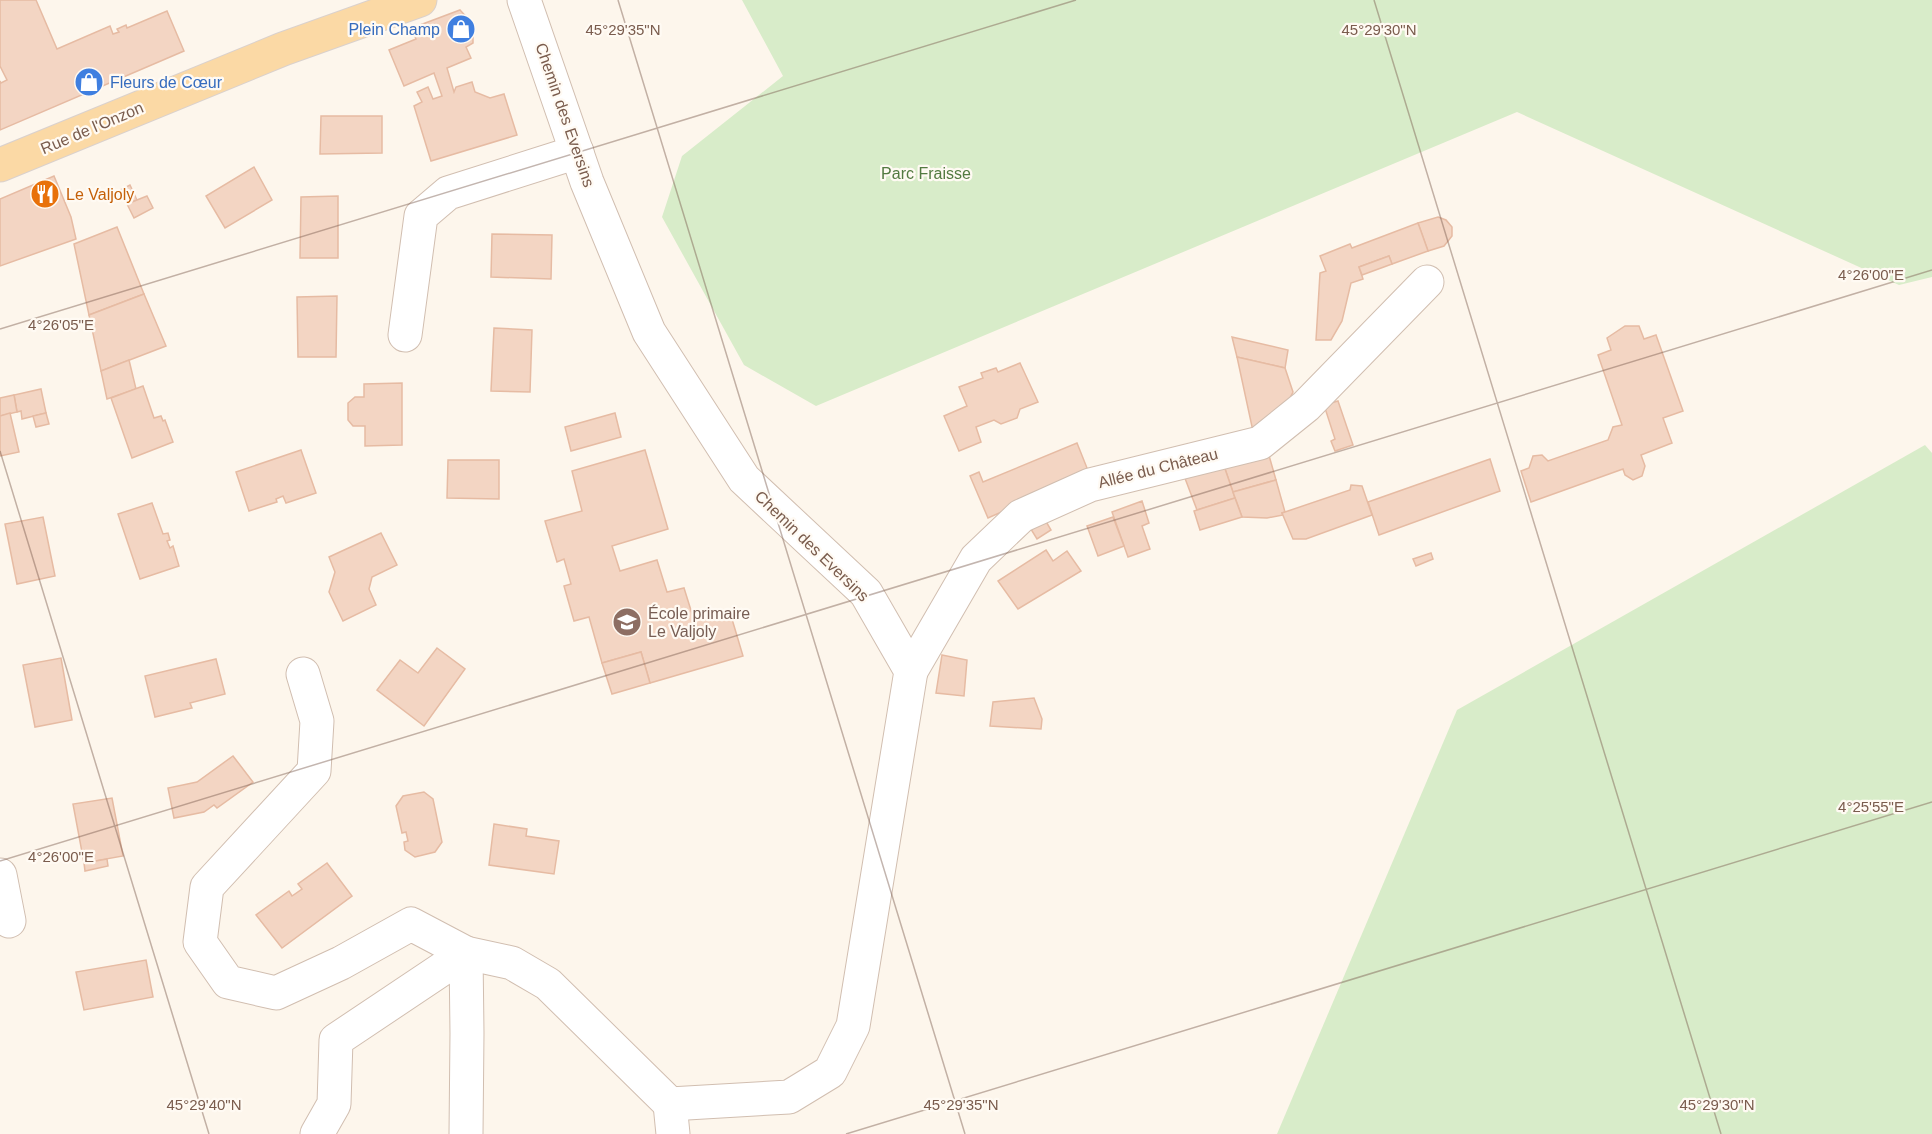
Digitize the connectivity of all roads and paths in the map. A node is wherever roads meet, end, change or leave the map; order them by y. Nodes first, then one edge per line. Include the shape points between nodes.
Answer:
1 (420, 0) edge
2 (524, 0) edge
3 (577, 152) junction
4 (0, 165) edge
5 (1427, 282) dead end
6 (405, 335) dead end
7 (911, 671) junction
8 (303, 674) dead end
9 (0, 874) edge
10 (9, 921) dead end
11 (466, 953) junction
12 (672, 1119) edge
13 (317, 1134) edge
14 (466, 1134) edge

1 - 4 main road, Rue de l'Onzon via 283,49
2 - 3 street, Chemin des Eversins
3 - 6 street via 448,193 421,216
3 - 7 street, Chemin des Eversins via 649,332 744,479 866,593
5 - 7 street, Allée du Château via 1305,406 1260,443 1090,485 1021,516 976,559
7 - 12 street via 853,1026 830,1072 789,1097
8 - 11 street via 317,721 314,771 207,887 200,942 228,982 276,993 411,924
9 - 10 street
11 - 12 street via 512,963 548,984
11 - 13 street via 336,1040 334,1104
11 - 14 street

